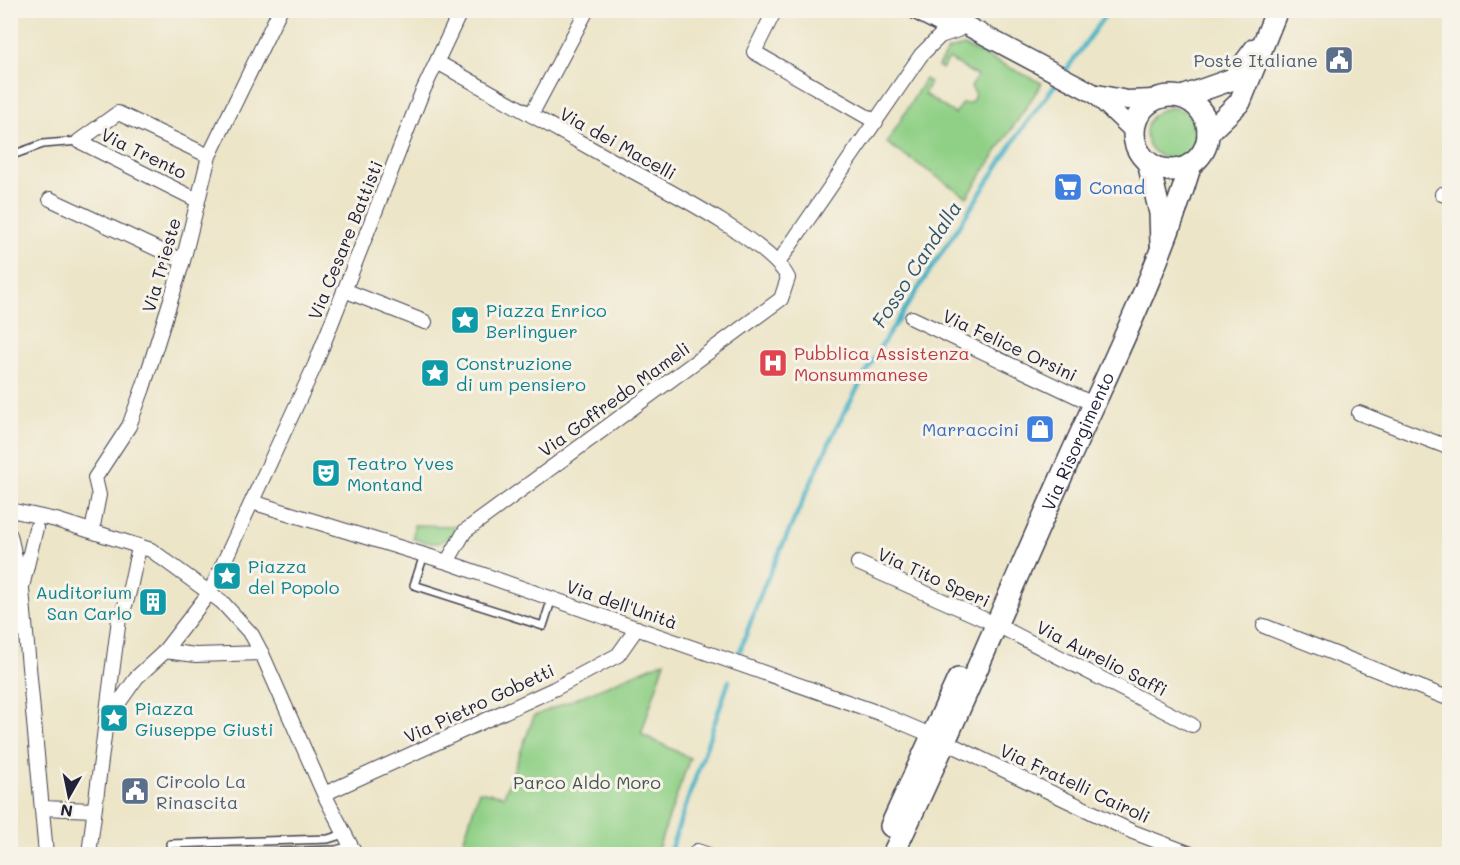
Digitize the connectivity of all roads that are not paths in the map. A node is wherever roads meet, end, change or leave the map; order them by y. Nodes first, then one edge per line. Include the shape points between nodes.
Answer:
1 (280, 10) edge
2 (461, 10) edge
3 (587, 10) edge
4 (775, 10) edge
5 (916, 10) edge
6 (937, 10) edge
7 (1275, 15) edge
8 (956, 20) edge
9 (437, 62) junction
10 (1095, 94) junction
11 (1182, 97) junction
12 (1154, 99) junction
13 (531, 115) junction
14 (876, 122) junction
15 (1134, 130) junction
16 (1208, 133) junction
17 (79, 141) junction
18 (15, 154) dead end
19 (209, 156) junction
20 (1148, 162) junction
21 (1191, 164) junction
22 (50, 199) dead end
23 (197, 200) junction
24 (1161, 252) junction
25 (183, 261) junction
26 (778, 263) junction
27 (344, 290) junction
28 (912, 318) dead end
29 (425, 322) dead end
30 (1093, 404) junction
31 (1359, 413) dead end
32 (1449, 448) edge
33 (252, 502) junction
34 (10, 510) edge
35 (56, 520) junction
36 (36, 528) junction
37 (92, 531) junction
38 (10, 535) edge
39 (140, 546) junction
40 (424, 555) junction
41 (12, 558) edge
42 (447, 562) junction
43 (858, 563) dead end
44 (22, 590) junction
45 (210, 592) junction
46 (552, 598) junction
47 (1264, 627) dead end
48 (637, 628) junction
49 (990, 633) junction
50 (164, 651) junction
51 (263, 654) junction
52 (1449, 699) edge
53 (106, 721) junction
54 (1192, 725) dead end
55 (938, 739) junction
56 (324, 794) junction
57 (42, 808) junction
58 (94, 810) junction
59 (170, 844) dead end
60 (350, 845) edge
61 (892, 854) edge
62 (46, 855) edge
63 (89, 855) edge
64 (222, 855) edge
65 (1191, 855) edge

1 - 19 street, Via Trieste
2 - 9 street, Via Cesare Battisti
3 - 13 street
4 - 14 street via 754,52
5 - 8 street
6 - 8 street
7 - 11 main road, Via Risorgimento via 1233,80
7 - 16 main road, Via Risorgimento via 1240,102
8 - 10 street
8 - 14 street via 930,44
9 - 13 street, Via dei Macelli
9 - 27 street, Via Cesare Battisti
10 - 12 street via 1127,100
10 - 15 street
11 - 12 main road, Via Risorgimento
11 - 16 main road via 1201,111
12 - 15 main road via 1144,107
13 - 26 street, Via dei Macelli via 717,219
14 - 26 street
15 - 20 main road, Via Risorgimento via 1137,148
16 - 21 main road, Via Risorgimento via 1203,151
17 - 18 lane via 43,144
17 - 19 street, Via Trento via 118,113
17 - 23 street, Via Trento
19 - 23 street, Via Trieste
20 - 21 main road via 1165,170
20 - 24 main road, Via Risorgimento via 1160,213
21 - 24 main road, Via Risorgimento
22 - 25 street
23 - 25 street, Via Trieste
24 - 30 main road, Via Risorgimento
25 - 37 street, Via Trieste via 129,426 95,478 99,495
26 - 42 street, Via Goffredo Mameli via 788,278 780,300 465,531
27 - 29 street
27 - 33 street, Via Cesare Battisti via 315,365
28 - 30 street, Via Felice Orsini
30 - 49 main road, Via Risorgimento
31 - 32 street
33 - 40 street, Via dell'Unità
33 - 45 street, Via Cesare Battisti
34 - 35 street
35 - 36 street
35 - 37 street
36 - 41 street
36 - 44 street
37 - 39 street
38 - 41 street
39 - 45 street
39 - 53 street via 127,604 119,619
40 - 42 street, Via dell'Unità
40 - 46 lane via 414,585 543,626
41 - 44 street
42 - 46 street, Via dell'Unità
43 - 49 street, Via Tito Speri
44 - 57 street
45 - 50 street
45 - 51 street via 252,635
46 - 48 street, Via dell'Unità
47 - 52 street
48 - 55 street, Via dell'Unità via 879,713
48 - 56 street, Via Pietro Gobetti via 618,655 607,661
49 - 54 street, Via Aurelio Saffi
49 - 55 main road, Via Risorgimento
50 - 51 street via 196,655
50 - 53 street via 137,677
51 - 56 street
53 - 58 street
55 - 61 main road, Via Risorgimento
55 - 65 street, Via Fratelli Cairoli
56 - 60 street
57 - 58 street
57 - 62 street
58 - 63 street
59 - 60 lane via 328,838
60 - 64 lane via 336,850

